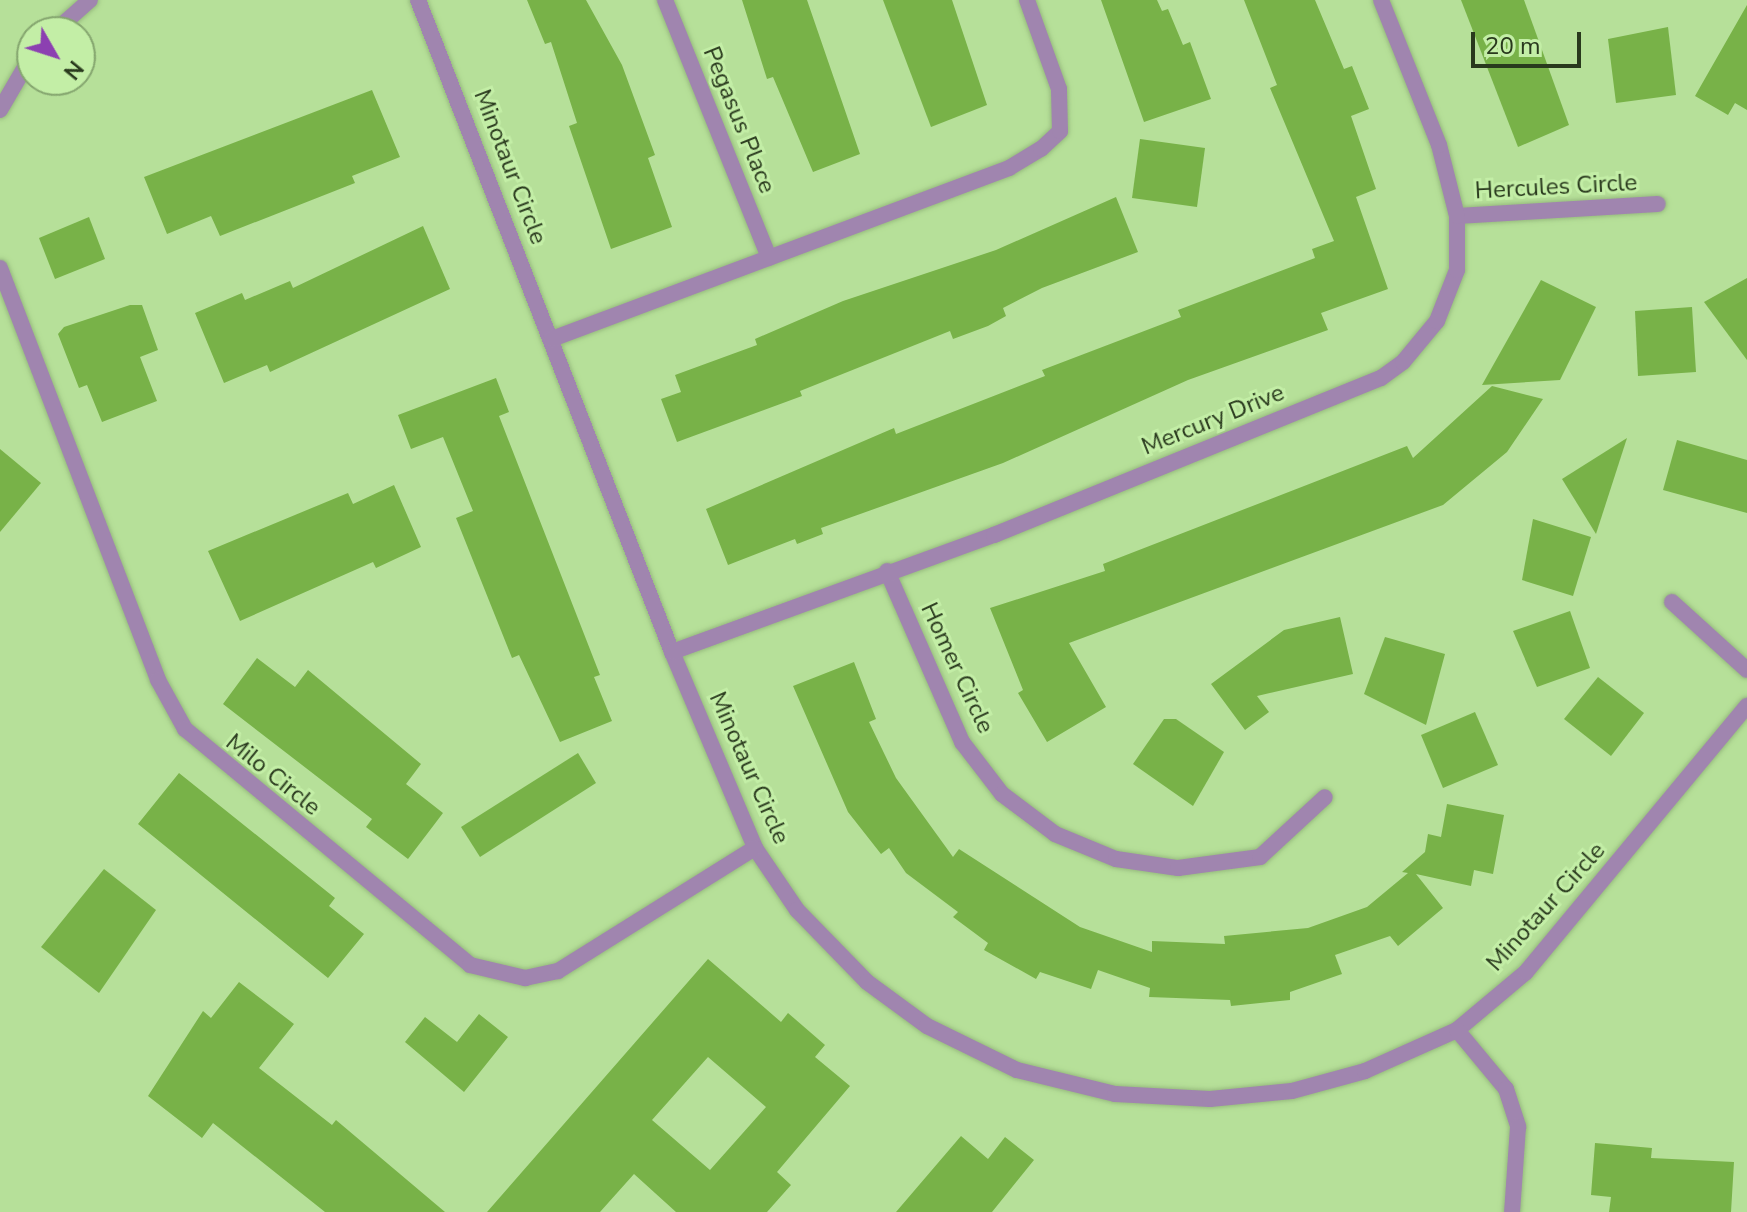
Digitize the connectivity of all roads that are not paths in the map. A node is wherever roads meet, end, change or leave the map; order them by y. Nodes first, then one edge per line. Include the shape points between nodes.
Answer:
1 (90, 0) edge
2 (418, 0) edge
3 (665, 0) edge
4 (1027, 0) edge
5 (1381, 0) edge
6 (72, 16) edge
7 (16, 82) edge
8 (0, 110) edge
9 (1658, 204) dead end
10 (1457, 216) junction
11 (769, 258) junction
12 (0, 268) edge
13 (552, 339) junction
14 (887, 571) junction
15 (1672, 602) dead end
16 (672, 652) junction
17 (1747, 670) edge
18 (1747, 706) edge
19 (1325, 797) dead end
20 (755, 848) junction
21 (1457, 1030) junction
22 (1512, 1212) edge

1 - 6 street
2 - 13 street, Minotaur Circle
3 - 11 street, Pegasus Place
4 - 11 street via 1059,89 1060,131 1009,168
5 - 10 street, Mercury Drive via 1439,145
7 - 8 street
9 - 10 street, Hercules Circle
10 - 14 street, Mercury Drive via 1457,270 1437,321 1381,378 994,535
11 - 13 street
12 - 20 street, Milo Circle via 158,680 185,729 470,965 525,978 558,971
13 - 16 street, Minotaur Circle
14 - 16 street, Mercury Drive
14 - 19 street, Homer Circle via 962,742 1002,794 1055,834 1116,859 1178,868 1260,857
15 - 17 street
16 - 20 street, Minotaur Circle
18 - 21 street, Minotaur Circle via 1526,972
20 - 21 street, Minotaur Circle via 797,910 867,982 927,1026 1017,1070 1115,1094 1210,1099 1292,1091 1365,1071
21 - 22 street via 1506,1089 1518,1127

